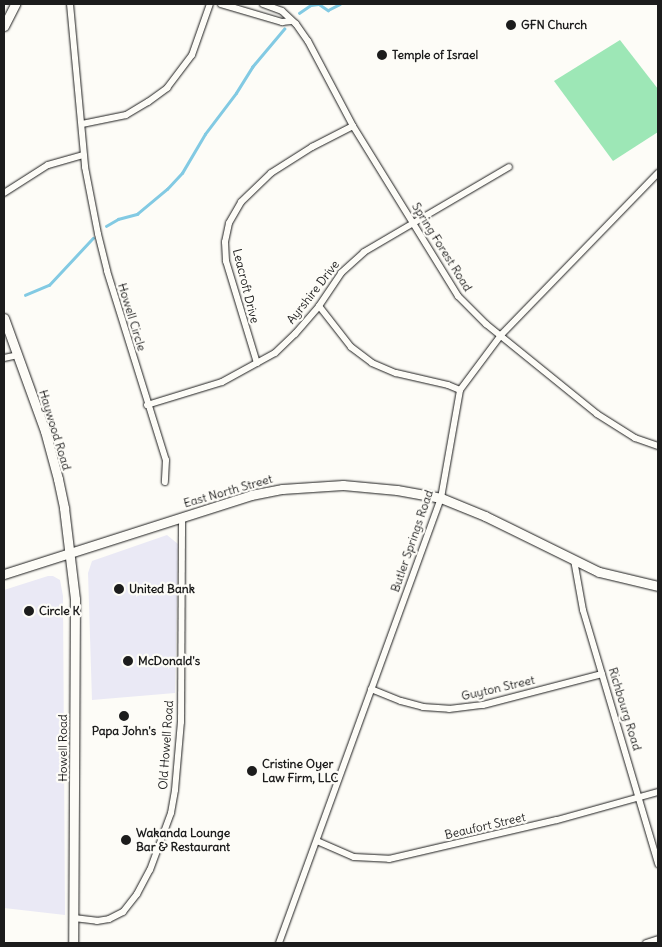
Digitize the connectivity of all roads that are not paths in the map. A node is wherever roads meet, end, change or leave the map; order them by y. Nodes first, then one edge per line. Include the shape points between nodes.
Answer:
1 (15, 4) edge
2 (70, 4) edge
3 (210, 4) edge
4 (221, 4) edge
5 (263, 4) edge
6 (291, 21) junction
7 (4, 26) edge
8 (82, 124) junction
9 (353, 126) junction
10 (84, 155) junction
11 (509, 167) dead end
12 (658, 173) edge
13 (4, 193) edge
14 (413, 223) junction
15 (319, 306) junction
16 (4, 318) edge
17 (501, 335) junction
18 (18, 355) junction
19 (4, 358) edge
20 (257, 363) junction
21 (460, 390) junction
22 (147, 405) junction
23 (658, 446) edge
24 (165, 482) dead end
25 (441, 498) junction
26 (182, 517) junction
27 (69, 552) junction
28 (574, 560) junction
29 (4, 574) edge
30 (658, 586) edge
31 (602, 674) junction
32 (371, 689) junction
33 (658, 792) edge
34 (640, 798) junction
35 (317, 841) junction
36 (658, 864) edge
37 (74, 918) junction
38 (658, 939) edge
39 (74, 943) edge
40 (280, 943) edge
41 (646, 943) edge

1 - 7 main road
2 - 8 street, Howell Circle
3 - 8 street via 192,55 167,88 126,114
4 - 6 street via 282,22
5 - 6 street, Spring Forest Road via 282,11
6 - 9 street, Spring Forest Road via 308,42
8 - 10 street, Howell Circle
9 - 14 street, Spring Forest Road
9 - 20 street, Leacroft Drive via 312,146 271,174 241,202 229,223 226,261
10 - 13 street via 48,165
10 - 22 street, Howell Circle via 107,271
11 - 14 street, Ayrshire Drive
12 - 17 street, Butler Springs Road
14 - 15 street, Ayrshire Drive via 355,259 334,281
14 - 17 street, Spring Forest Road via 458,296
15 - 20 street, Ayrshire Drive via 284,345
15 - 21 street via 351,347 372,363 396,373
16 - 18 main road, Haywood Road
17 - 21 street, Butler Springs Road
17 - 23 street, Spring Forest Road via 609,422 634,438
18 - 19 street
18 - 27 main road, Haywood Road via 58,479
20 - 22 street, Ayrshire Drive via 222,382
21 - 25 street, Butler Springs Road
22 - 24 street, Howell Circle via 166,460
25 - 26 main road, East North Street via 374,486 311,486 251,495
25 - 28 main road, East North Street
25 - 32 street, Butler Springs Road
26 - 27 main road, East North Street
26 - 37 street, Old Howell Road via 181,722 170,813 150,870 123,912 97,921
27 - 29 main road, East North Street
27 - 37 main road, Howell Road via 76,646
28 - 30 main road, East North Street via 604,574
28 - 31 street, Richbourg Road via 583,610
31 - 32 street, Guyton Street via 483,705 449,709 409,703
31 - 34 street, Richbourg Road
32 - 35 street, Butler Springs Road
33 - 34 street, Beaufort Street
34 - 35 street, Beaufort Street via 389,859 354,857
34 - 36 street, Richbourg Road
35 - 40 street, Butler Springs Road
37 - 39 main road, Howell Road
38 - 41 street

